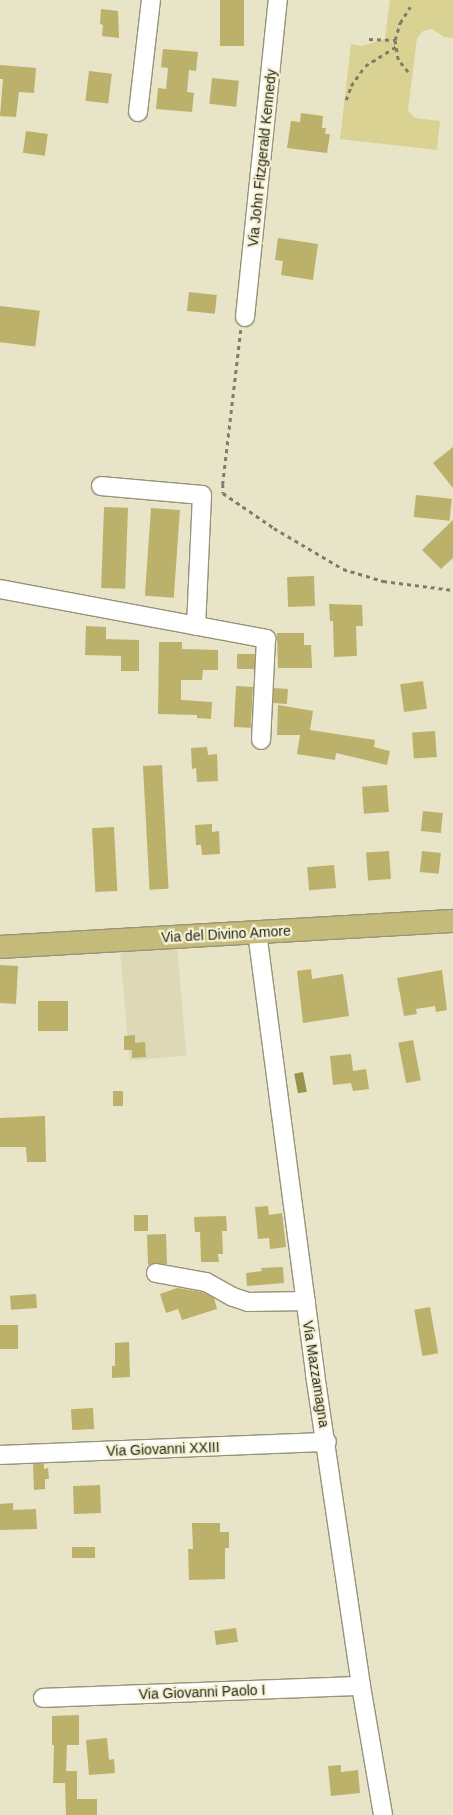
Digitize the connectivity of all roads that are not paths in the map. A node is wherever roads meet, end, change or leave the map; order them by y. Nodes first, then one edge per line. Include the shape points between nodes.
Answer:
1 (151, 0) edge
2 (278, 0) edge
3 (138, 112) dead end
4 (244, 319) road end
5 (101, 486) dead end
6 (0, 589) edge
7 (196, 626) junction
8 (261, 740) dead end
9 (453, 921) edge
10 (257, 932) junction
11 (0, 946) edge
12 (156, 1273) dead end
13 (306, 1301) junction
14 (327, 1442) junction
15 (0, 1455) edge
16 (361, 1686) junction
17 (43, 1698) dead end
18 (383, 1815) edge

1 - 3 street
2 - 4 street, Via John Fitzgerald Kennedy
5 - 7 street via 202,495
6 - 7 street
7 - 8 street via 266,639
9 - 10 main road, Via del Divino Amore
10 - 11 main road, Via del Divino Amore
10 - 13 street, Via Mazzamagna
12 - 13 street via 206,1282 248,1302
13 - 14 street, Via Mazzamagna
14 - 15 street, Via Giovanni XXIII
14 - 16 street, Via Mazzamagna
16 - 17 street, Via Giovanni Paolo I
16 - 18 street, Via Mazzamagna

